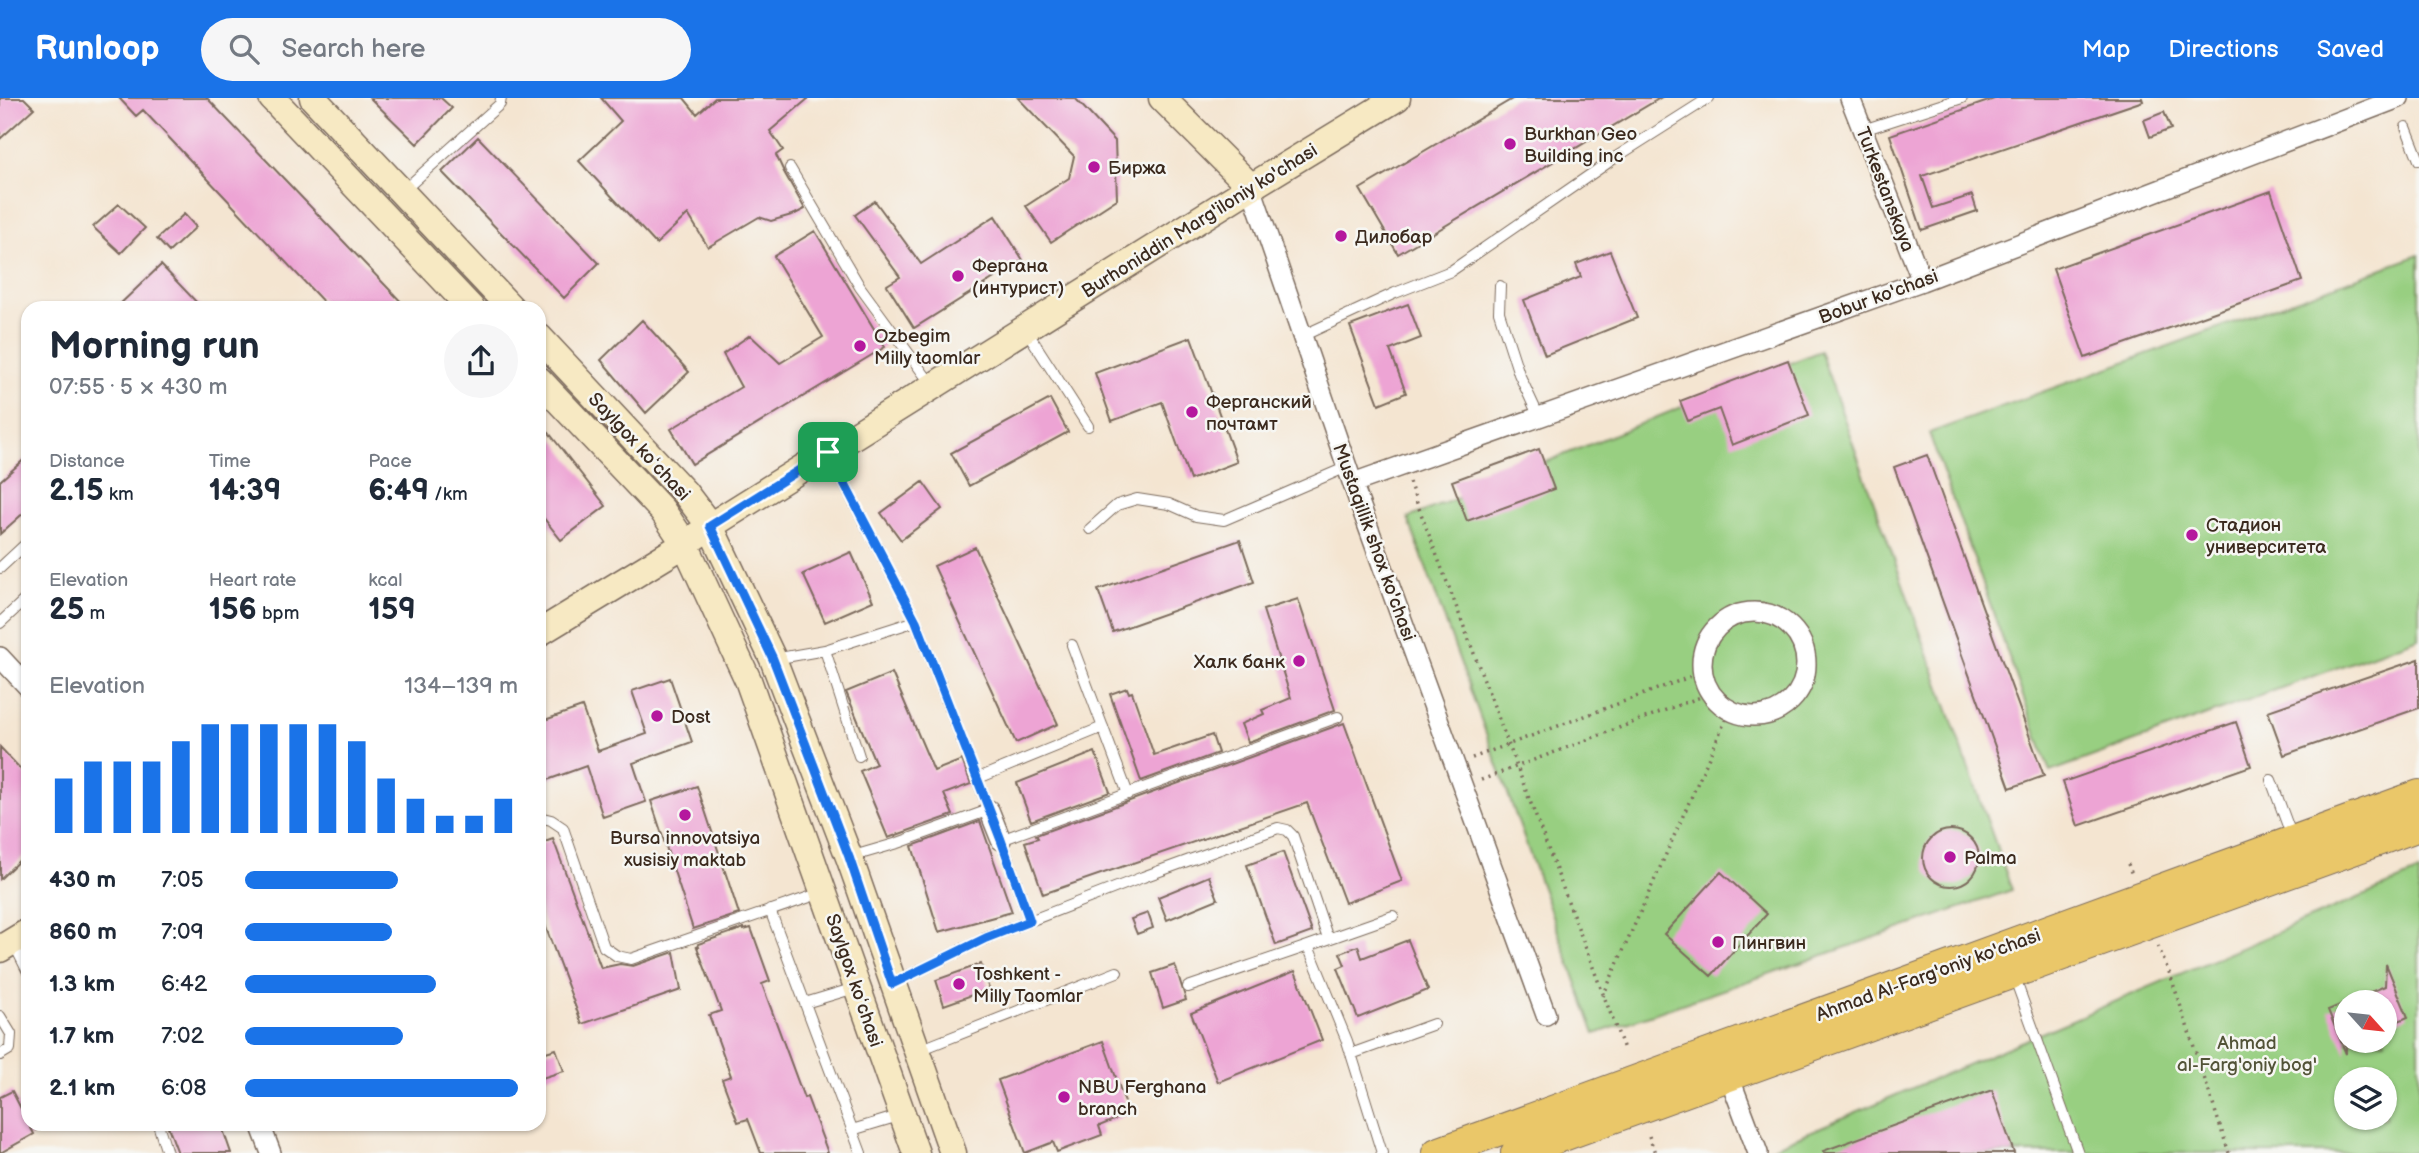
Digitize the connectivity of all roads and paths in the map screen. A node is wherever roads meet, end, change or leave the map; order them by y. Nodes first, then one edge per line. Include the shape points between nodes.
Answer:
1 (272, 98) edge
2 (313, 98) edge
3 (501, 98) edge
4 (1162, 98) edge
5 (1397, 98) edge
6 (1709, 98) edge
7 (1850, 98) edge
8 (1962, 98) edge
9 (2399, 98) edge
10 (2406, 127) dead end
11 (1863, 130) junction
12 (2419, 160) edge
13 (790, 168) dead end
14 (1251, 187) junction
15 (402, 192) junction
16 (1922, 281) junction
17 (1500, 286) dead end
18 (464, 301) edge
19 (505, 301) edge
20 (1026, 329) junction
21 (1302, 335) junction
22 (546, 344) edge
23 (546, 387) edge
24 (934, 387) junction
25 (1539, 417) junction
26 (1088, 426) dead end
27 (828, 452) junction
28 (1350, 475) junction
29 (1409, 481) dead end
30 (710, 526) junction
31 (1090, 529) dead end
32 (685, 544) junction
33 (21, 548) edge
34 (0, 568) edge
35 (21, 604) edge
36 (916, 621) junction
37 (0, 623) edge
38 (546, 629) edge
39 (1072, 645) dead end
40 (825, 650) junction
41 (0, 657) edge
42 (773, 659) junction
43 (1703, 673) junction
44 (21, 680) edge
45 (1711, 693) junction
46 (1730, 710) junction
47 (1338, 717) dead end
48 (1103, 727) junction
49 (1508, 744) junction
50 (859, 757) dead end
51 (1455, 764) junction
52 (1517, 766) junction
53 (976, 779) junction
54 (2271, 780) dead end
55 (1463, 786) junction
56 (1128, 794) junction
57 (2419, 795) edge
58 (989, 810) junction
59 (546, 819) edge
60 (2419, 826) edge
61 (1001, 840) junction
62 (2293, 841) junction
63 (849, 857) junction
64 (824, 891) junction
65 (770, 910) junction
66 (1393, 916) dead end
67 (1030, 921) junction
68 (2149, 925) junction
69 (1328, 939) junction
70 (1308, 946) junction
71 (1117, 972) dead end
72 (2013, 974) junction
73 (892, 984) junction
74 (857, 987) junction
75 (1188, 987) dead end
76 (1603, 996) junction
77 (805, 1003) junction
78 (1546, 1015) dead end
79 (0, 1016) edge
80 (1434, 1024) dead end
81 (1625, 1049) dead end
82 (916, 1051) junction
83 (1351, 1054) junction
84 (0, 1055) edge
85 (1729, 1076) junction
86 (902, 1114) junction
87 (852, 1130) junction
88 (160, 1131) edge
89 (263, 1131) edge
90 (1649, 1136) dead end
91 (167, 1153) edge
92 (271, 1153) edge
93 (861, 1153) edge
94 (916, 1153) edge
95 (953, 1153) edge
96 (1382, 1153) edge
97 (1437, 1153) edge
98 (1516, 1153) edge
99 (1655, 1153) edge
100 (1758, 1153) edge
101 (2078, 1153) edge
102 (2229, 1153) edge

1 - 18 main road
2 - 15 main road
3 - 15 lane via 500,104
4 - 14 main road, Mustaqillik shox ko'chasi
5 - 14 main road, Burhoniddin Marg'iloniy ko'chasi
6 - 21 lane via 1451,271
7 - 11 street, Turkestanskaya
8 - 11 lane
9 - 16 street, Bobur ko'chasi
10 - 12 lane
11 - 16 street, Turkestanskaya
13 - 24 lane via 860,287
14 - 20 main road, Burhoniddin Marg'iloniy ko'chasi
14 - 21 street, Mustaqillik shox ko'chasi
15 - 19 main road
16 - 25 street, Bobur ko'chasi
17 - 25 lane via 1499,312
20 - 24 main road, Burhoniddin Marg'iloniy ko'chasi
20 - 26 lane
21 - 28 street, Mustaqillik shox ko'chasi
22 - 30 main road, Saylgox koʻchasi via 685,493
23 - 32 main road, Saylgox koʻchasi via 662,510
24 - 27 main road, Burhoniddin Marg'iloniy ko'chasi
25 - 28 street, Bobur ko'chasi
27 - 30 main road, Burhoniddin Marg'iloniy ko'chasi
27 - 36 lane
28 - 31 lane via 1224,520 1138,499 1117,505
28 - 51 street, Mustaqillik shox ko'chasi
29 - 49 path
30 - 32 main road, Burhoniddin Marg'iloniy ko'chasi
30 - 42 main road, Saylgox koʻchasi
32 - 38 main road, Burhoniddin Marg'iloniy ko'chasi
32 - 64 main road, Saylgox koʻchasi via 748,680
33 - 34 lane
35 - 37 lane
36 - 40 lane
36 - 53 lane
39 - 48 lane
40 - 42 lane
40 - 50 lane
41 - 44 street
42 - 63 main road, Saylgox koʻchasi
43 - 45 street
43 - 46 street via 1703,652 1710,636 1737,615 1770,614 1797,635 1806,667 1793,698 1764,715
43 - 49 path
45 - 46 street
45 - 52 path
46 - 76 path
47 - 56 lane
48 - 53 lane
48 - 56 lane
49 - 51 path
49 - 52 path
51 - 55 street, Mustaqillik shox ko'chasi
52 - 55 path
52 - 76 path
53 - 58 lane
54 - 62 lane
55 - 78 street, Mustaqillik shox ko'chasi
56 - 61 lane
57 - 62 main road, Ahmad Al-Farg'oniy ko'chasi
58 - 61 street
58 - 63 lane
59 - 65 lane via 563,828 604,947 617,957 631,959
60 - 68 main road, Ahmad Al-Farg'oniy ko'chasi
61 - 67 lane
62 - 97 main road, Ahmad Al-Farg'oniy ko'chasi
63 - 73 main road, Saylgox koʻchasi
64 - 65 lane
64 - 74 main road, Saylgox koʻchasi
65 - 77 lane
66 - 69 lane
67 - 69 lane via 1278,828 1293,836
67 - 73 lane
68 - 72 main road, Ahmad Al-Farg'oniy ko'chasi
68 - 102 path via 2171,977
69 - 70 lane
70 - 75 lane
70 - 83 lane
71 - 82 lane
72 - 85 main road, Ahmad Al-Farg'oniy ko'chasi
72 - 101 lane
73 - 82 main road, Saylgox koʻchasi
74 - 77 lane
74 - 86 main road, Saylgox koʻchasi
76 - 81 path
77 - 87 lane
79 - 84 lane via 11,1034 10,1049
80 - 83 lane
82 - 95 main road, Saylgox koʻchasi
83 - 96 lane
85 - 98 main road, Ahmad Al-Farg'oniy ko'chasi
85 - 100 street
86 - 87 lane
86 - 94 main road, Saylgox koʻchasi
87 - 93 lane
88 - 91 lane
89 - 92 street
90 - 99 path

